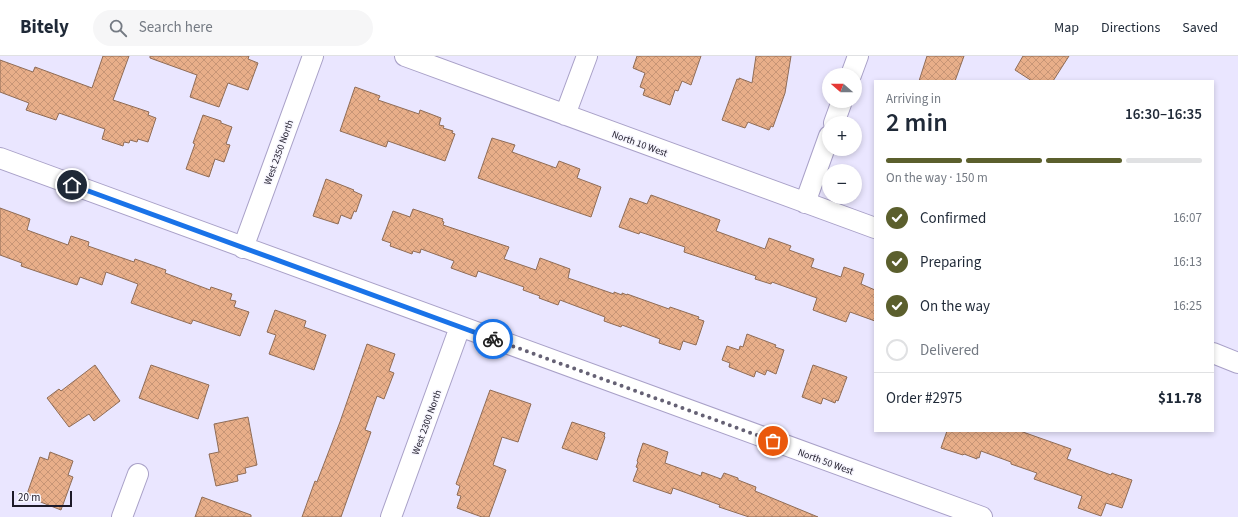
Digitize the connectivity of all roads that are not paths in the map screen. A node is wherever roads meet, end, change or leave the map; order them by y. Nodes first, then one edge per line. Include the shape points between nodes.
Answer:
1 (313, 56) edge
2 (405, 56) edge
3 (587, 56) edge
4 (858, 56) edge
5 (854, 68) edge
6 (565, 115) junction
7 (822, 156) edge
8 (0, 158) edge
9 (805, 203) junction
10 (874, 228) edge
11 (243, 248) junction
12 (460, 327) junction
13 (1214, 353) edge
14 (1238, 362) edge
15 (138, 474) dead end
16 (122, 517) edge
17 (391, 517) edge
18 (982, 517) edge

1 - 11 street, West 2350 North
2 - 6 street, North 10 West
3 - 6 street
4 - 5 street
6 - 9 street, North 10 West
7 - 9 street
8 - 11 street, North 50 West
9 - 10 street, North 10 West
11 - 12 street, North 50 West
12 - 17 street, West 2300 North
12 - 18 street, North 50 West
13 - 14 street
15 - 16 street

